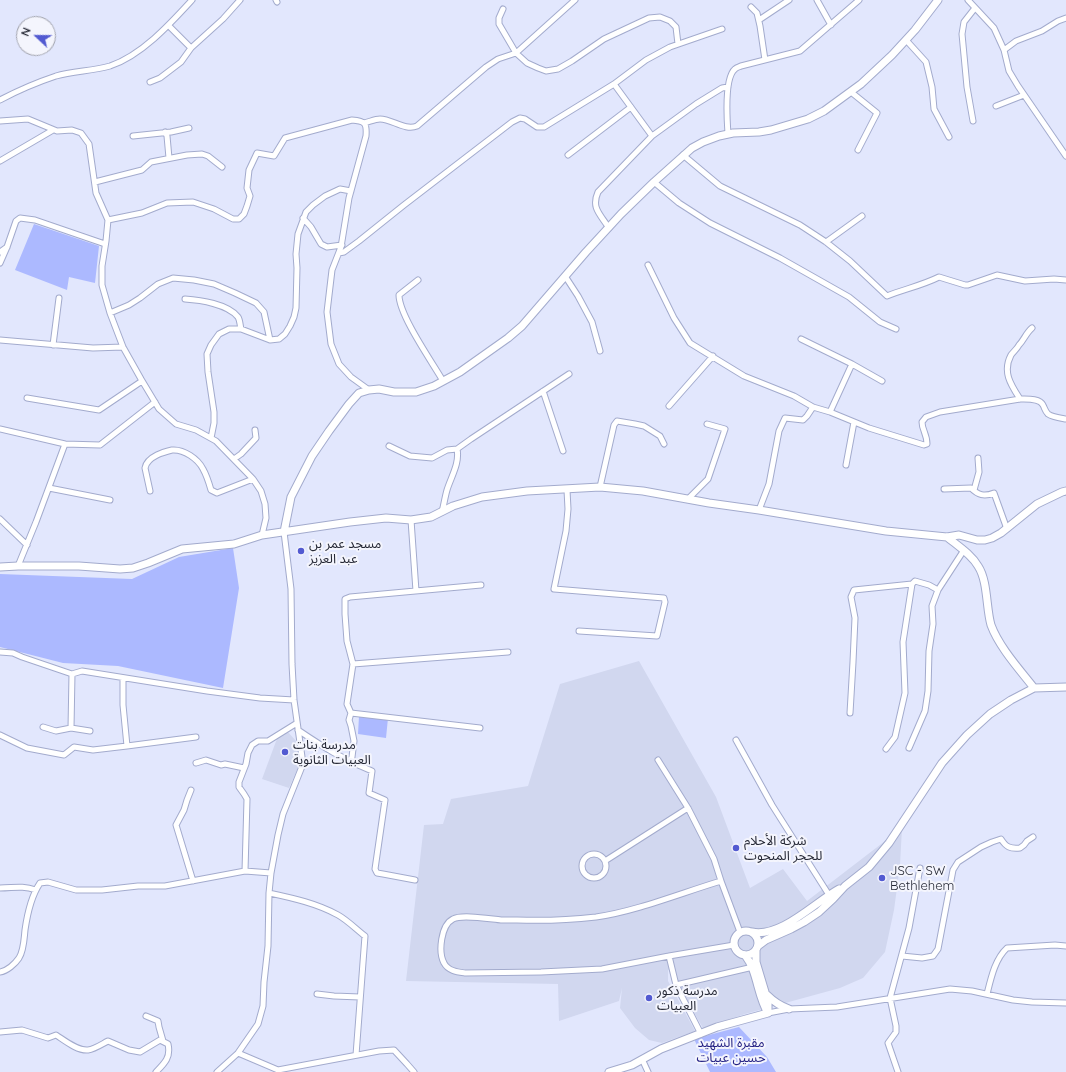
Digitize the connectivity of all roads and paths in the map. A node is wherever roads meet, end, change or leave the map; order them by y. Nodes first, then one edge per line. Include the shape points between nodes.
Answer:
1 (192, 0) edge
2 (240, 0) edge
3 (575, 0) edge
4 (789, 0) edge
5 (817, 0) edge
6 (968, 0) edge
7 (856, 1) edge
8 (936, 1) edge
9 (751, 7) dead end
10 (975, 8) junction
11 (503, 9) dead end
12 (1066, 18) edge
13 (759, 20) junction
14 (830, 25) junction
15 (169, 26) junction
16 (722, 29) dead end
17 (906, 40) junction
18 (678, 44) junction
19 (191, 48) junction
20 (1004, 50) junction
21 (516, 53) junction
22 (765, 60) junction
23 (150, 82) dead end
24 (614, 84) junction
25 (728, 87) junction
26 (851, 92) junction
27 (1024, 95) junction
28 (0, 100) edge
29 (996, 106) dead end
30 (631, 107) junction
31 (0, 121) edge
32 (972, 121) dead end
33 (364, 123) junction
34 (189, 128) dead end
35 (53, 130) junction
36 (165, 132) junction
37 (728, 134) junction
38 (133, 136) dead end
39 (652, 136) junction
40 (949, 136) dead end
41 (858, 150) dead end
42 (568, 155) dead end
43 (683, 155) junction
44 (1066, 156) edge
45 (170, 158) junction
46 (0, 161) edge
47 (222, 167) dead end
48 (95, 182) junction
49 (654, 182) junction
50 (351, 191) junction
51 (862, 216) dead end
52 (303, 218) junction
53 (108, 220) junction
54 (609, 228) junction
55 (826, 242) junction
56 (105, 244) junction
57 (342, 245) junction
58 (7, 247) junction
59 (0, 252) edge
60 (339, 253) junction
61 (0, 263) edge
62 (648, 265) dead end
63 (565, 276) junction
64 (418, 280) dead end
65 (1066, 280) edge
66 (59, 298) dead end
67 (185, 299) dead end
68 (110, 313) junction
69 (1032, 328) dead end
70 (241, 329) junction
71 (896, 330) dead end
72 (802, 339) dead end
73 (0, 340) edge
74 (270, 340) junction
75 (53, 345) junction
76 (123, 347) junction
77 (600, 351) dead end
78 (713, 356) junction
79 (852, 364) junction
80 (569, 374) dead end
81 (142, 381) junction
82 (443, 381) junction
83 (882, 381) dead end
84 (368, 390) junction
85 (544, 391) junction
86 (27, 398) dead end
87 (1020, 399) junction
88 (155, 402) junction
89 (670, 406) dead end
90 (813, 407) junction
91 (830, 412) junction
92 (1066, 420) edge
93 (854, 422) junction
94 (707, 424) dead end
95 (0, 429) edge
96 (255, 430) dead end
97 (211, 438) junction
98 (66, 444) junction
99 (664, 444) dead end
100 (389, 446) dead end
101 (457, 449) junction
102 (562, 451) dead end
103 (978, 458) dead end
104 (234, 459) junction
105 (846, 465) dead end
106 (253, 479) junction
107 (600, 487) junction
108 (49, 488) junction
109 (944, 489) dead end
110 (567, 490) junction
111 (974, 490) junction
112 (150, 491) dead end
113 (1065, 491) edge
114 (688, 499) junction
115 (110, 500) dead end
116 (759, 510) junction
117 (442, 512) junction
118 (0, 519) edge
119 (411, 520) junction
120 (1007, 529) junction
121 (284, 532) junction
122 (262, 535) junction
123 (947, 537) junction
124 (27, 544) junction
125 (964, 550) junction
126 (18, 566) junction
127 (0, 567) edge
128 (912, 584) junction
129 (481, 585) dead end
130 (938, 590) junction
131 (416, 591) junction
132 (579, 631) dead end
133 (0, 652) edge
134 (508, 652) dead end
135 (353, 664) junction
136 (72, 674) junction
137 (123, 678) junction
138 (1066, 686) edge
139 (1034, 688) junction
140 (294, 700) junction
141 (351, 713) junction
142 (850, 713) dead end
143 (297, 724) junction
144 (43, 727) dead end
145 (71, 728) junction
146 (480, 728) dead end
147 (298, 730) junction
148 (90, 731) dead end
149 (0, 735) edge
150 (196, 737) dead end
151 (736, 740) dead end
152 (127, 746) junction
153 (909, 748) dead end
154 (886, 749) dead end
155 (658, 760) dead end
156 (350, 762) junction
157 (196, 763) dead end
158 (244, 768) junction
159 (191, 790) dead end
160 (688, 808) junction
161 (1033, 837) dead end
162 (605, 862) junction
163 (920, 868) dead end
164 (245, 871) junction
165 (271, 873) junction
166 (415, 880) dead end
167 (193, 881) junction
168 (721, 881) junction
169 (844, 886) junction
170 (0, 888) edge
171 (36, 890) junction
172 (269, 893) junction
173 (829, 895) junction
174 (740, 932) junction
175 (752, 932) junction
176 (734, 945) junction
177 (1066, 946) edge
178 (757, 948) junction
179 (746, 955) junction
180 (669, 956) junction
181 (902, 956) junction
182 (753, 967) junction
183 (0, 972) edge
184 (676, 985) junction
185 (317, 994) dead end
186 (986, 994) junction
187 (767, 995) junction
188 (360, 997) junction
189 (890, 998) junction
190 (1066, 1003) edge
191 (789, 1009) junction
192 (768, 1013) junction
193 (146, 1016) dead end
194 (0, 1032) edge
195 (701, 1034) junction
196 (163, 1041) junction
197 (238, 1053) junction
198 (356, 1055) junction
199 (642, 1059) junction
200 (220, 1071) edge
201 (156, 1072) edge
202 (414, 1072) edge
203 (609, 1072) edge
204 (648, 1072) edge
205 (898, 1072) edge

1 - 15 street
2 - 19 street
3 - 21 street
4 - 13 street
5 - 14 street
6 - 10 street
7 - 14 street
8 - 17 street
9 - 13 street
10 - 20 street via 994,28
10 - 32 street via 964,22 962,34
11 - 21 street via 499,24
12 - 20 street via 1016,41
13 - 22 street
14 - 22 street via 800,51
15 - 19 street
15 - 28 street via 134,54 110,66 57,76
16 - 18 street
17 - 26 street
17 - 40 street via 926,62 934,109
18 - 21 street via 676,27 660,17 649,18 604,40 558,69 546,71 538,68 527,63
18 - 24 street via 646,60
19 - 23 street via 181,62 160,78
20 - 27 street via 1009,71
21 - 33 street via 498,59 486,67 413,128 379,119
22 - 25 street via 735,69
24 - 30 street
24 - 60 street via 544,127 520,118 512,122 359,241
25 - 37 street
25 - 39 street via 696,104
26 - 37 street via 808,119 771,130
26 - 41 street via 877,113
27 - 29 street
27 - 44 street
30 - 39 street
30 - 42 street
31 - 35 street via 28,119
33 - 50 street via 367,127 366,136
33 - 53 street via 352,120 296,134 285,138 274,156 257,153 249,170 247,188 250,196 244,214 239,219 233,219 193,202 167,203 142,213
34 - 36 street
35 - 46 street
35 - 48 street via 72,130 81,133 89,144
36 - 38 street
36 - 45 street
37 - 43 street via 703,142
39 - 54 street via 598,192 595,207
43 - 49 street
43 - 55 street via 720,186 800,225
45 - 47 street via 202,154
45 - 48 street via 151,162 142,170
48 - 53 street via 96,193
49 - 54 street
49 - 71 street via 679,203 710,223 780,258 849,297 880,322
50 - 52 street via 340,190 325,196 313,205
50 - 57 street
51 - 55 street
52 - 57 street via 321,244 327,247
52 - 74 street via 296,254 294,318 279,339
53 - 56 street
54 - 63 street
55 - 65 street via 887,296 939,277 965,285 997,275 1025,281
56 - 58 street via 34,220 20,218 16,221
56 - 68 street via 102,285
57 - 60 street
58 - 59 street
58 - 61 street
60 - 84 street via 332,270 327,312 331,344 339,364
62 - 78 street via 674,318 690,343
63 - 77 street via 592,322
63 - 82 street via 522,326 460,372
64 - 82 street via 399,295 399,301 410,328
66 - 75 street
67 - 70 street via 214,303 230,310 239,318
68 - 74 street via 129,305 158,284 173,278 194,280 214,284 256,303 264,312
68 - 76 street
69 - 87 street via 1007,363 1010,382
70 - 74 street
70 - 97 street via 229,329 219,334 207,354 214,412
72 - 79 street
73 - 75 street
75 - 76 street
76 - 81 street
78 - 89 street
78 - 90 street via 744,376 794,396
79 - 83 street
79 - 91 street
80 - 85 street
81 - 86 street via 99,410
81 - 88 street
82 - 84 street via 416,392
84 - 121 street via 359,393 349,404 312,456 291,497
85 - 101 street
85 - 102 street
87 - 92 street via 1039,401 1049,415
87 - 93 street via 940,412 926,417 922,422 927,437 927,444 924,445
88 - 97 street via 176,424
88 - 98 street via 100,445
90 - 91 street
90 - 116 street via 803,420 785,418 779,431 769,484
91 - 93 street
93 - 105 street
94 - 114 street via 725,429 708,479
95 - 98 street
96 - 104 street via 256,438
97 - 104 street
98 - 108 street
99 - 107 street via 660,436 644,426 617,421
100 - 101 street via 410,456 432,458 447,450
101 - 117 street via 456,466
103 - 111 street via 979,472
104 - 106 street
106 - 112 street via 215,493 211,490 203,468 198,462 189,455 172,450 158,455 145,465
106 - 122 street via 261,491 265,504 266,518
107 - 110 street
107 - 114 street
108 - 115 street
108 - 124 street
109 - 111 street
110 - 117 street via 527,491 482,497
110 - 132 street via 566,532 554,589 664,598 665,602 657,636
111 - 120 street via 987,496 994,493
113 - 120 street via 1037,504
114 - 116 street
116 - 123 street via 886,531
117 - 119 street
118 - 124 street
119 - 121 street via 386,518
119 - 131 street
120 - 123 street via 985,540 958,535
121 - 122 street
121 - 140 street via 291,589
122 - 126 street via 234,544 182,549 133,568
123 - 125 street
124 - 126 street
125 - 130 street
125 - 139 street via 979,567 991,624 998,640
126 - 127 street
128 - 130 street via 915,581
128 - 142 street via 854,590 851,598 855,618
128 - 154 street via 903,642 905,693 895,737
129 - 131 street
130 - 153 street via 932,606 933,624 928,651 925,711
131 - 135 street via 350,597 345,600 347,641
133 - 136 street via 13,653
134 - 135 street
135 - 141 street via 347,704
136 - 137 street via 82,671
136 - 145 street
137 - 140 street via 207,691
137 - 152 street
138 - 139 street
139 - 169 street via 990,714 967,735 942,763 889,843 869,867
140 - 143 street
141 - 146 street
141 - 156 street via 349,720 354,741
143 - 147 street
143 - 158 street via 268,741 258,741 252,745
144 - 145 street via 56,731
145 - 148 street
147 - 156 street
147 - 165 street via 303,764 283,814
149 - 152 street via 27,748 64,755 74,747 93,750
150 - 152 street
151 - 173 street via 772,805
155 - 160 street
156 - 166 street via 372,771 370,793 385,800 375,869 383,874
157 - 158 street via 206,760
158 - 164 street via 239,787 247,799
159 - 167 street via 176,825
160 - 162 street
160 - 168 street via 714,859
161 - 181 street via 1020,848 1009,847 1001,839 992,842 958,862 953,870 938,949 932,956 922,958
162 - 162 street via 596,854 589,856 583,861 584,872 590,877 598,877 605,869
163 - 181 street
164 - 165 street
164 - 167 street
165 - 172 street
167 - 171 street via 165,886 102,890 76,890 48,882 40,883
168 - 174 street
168 - 180 street via 631,910 596,917 546,921 453,918 443,932 442,944 444,964 456,972 465,973 602,969
169 - 173 street
169 - 178 street via 819,912 766,940
170 - 171 street via 18,886
171 - 183 street via 20,957
172 - 188 street via 298,899 339,915 365,936
172 - 197 street via 263,1006 258,1024
173 - 175 street via 791,922 760,933
174 - 175 street
174 - 176 street via 735,937
175 - 178 street via 757,938
176 - 179 street via 738,952
176 - 180 street
177 - 186 street via 1007,948 998,958
178 - 179 street
178 - 187 street via 756,962
179 - 182 street
180 - 184 street
181 - 189 street
182 - 184 street
182 - 192 street
184 - 195 street
185 - 188 street
186 - 189 street via 950,989
186 - 190 street via 1019,1001
187 - 191 street via 772,1001
187 - 192 street
188 - 198 street
189 - 191 street via 837,1007
189 - 205 street via 896,1032 888,1043
191 - 192 street
192 - 195 street
193 - 196 street via 158,1021
194 - 196 street via 22,1030 48,1038 56,1035 75,1048 87,1050 108,1041 140,1052 160,1040
195 - 199 street
196 - 201 street via 168,1044 169,1056
197 - 198 street via 278,1070
197 - 200 street
198 - 202 street via 394,1050
199 - 203 street
199 - 204 street

